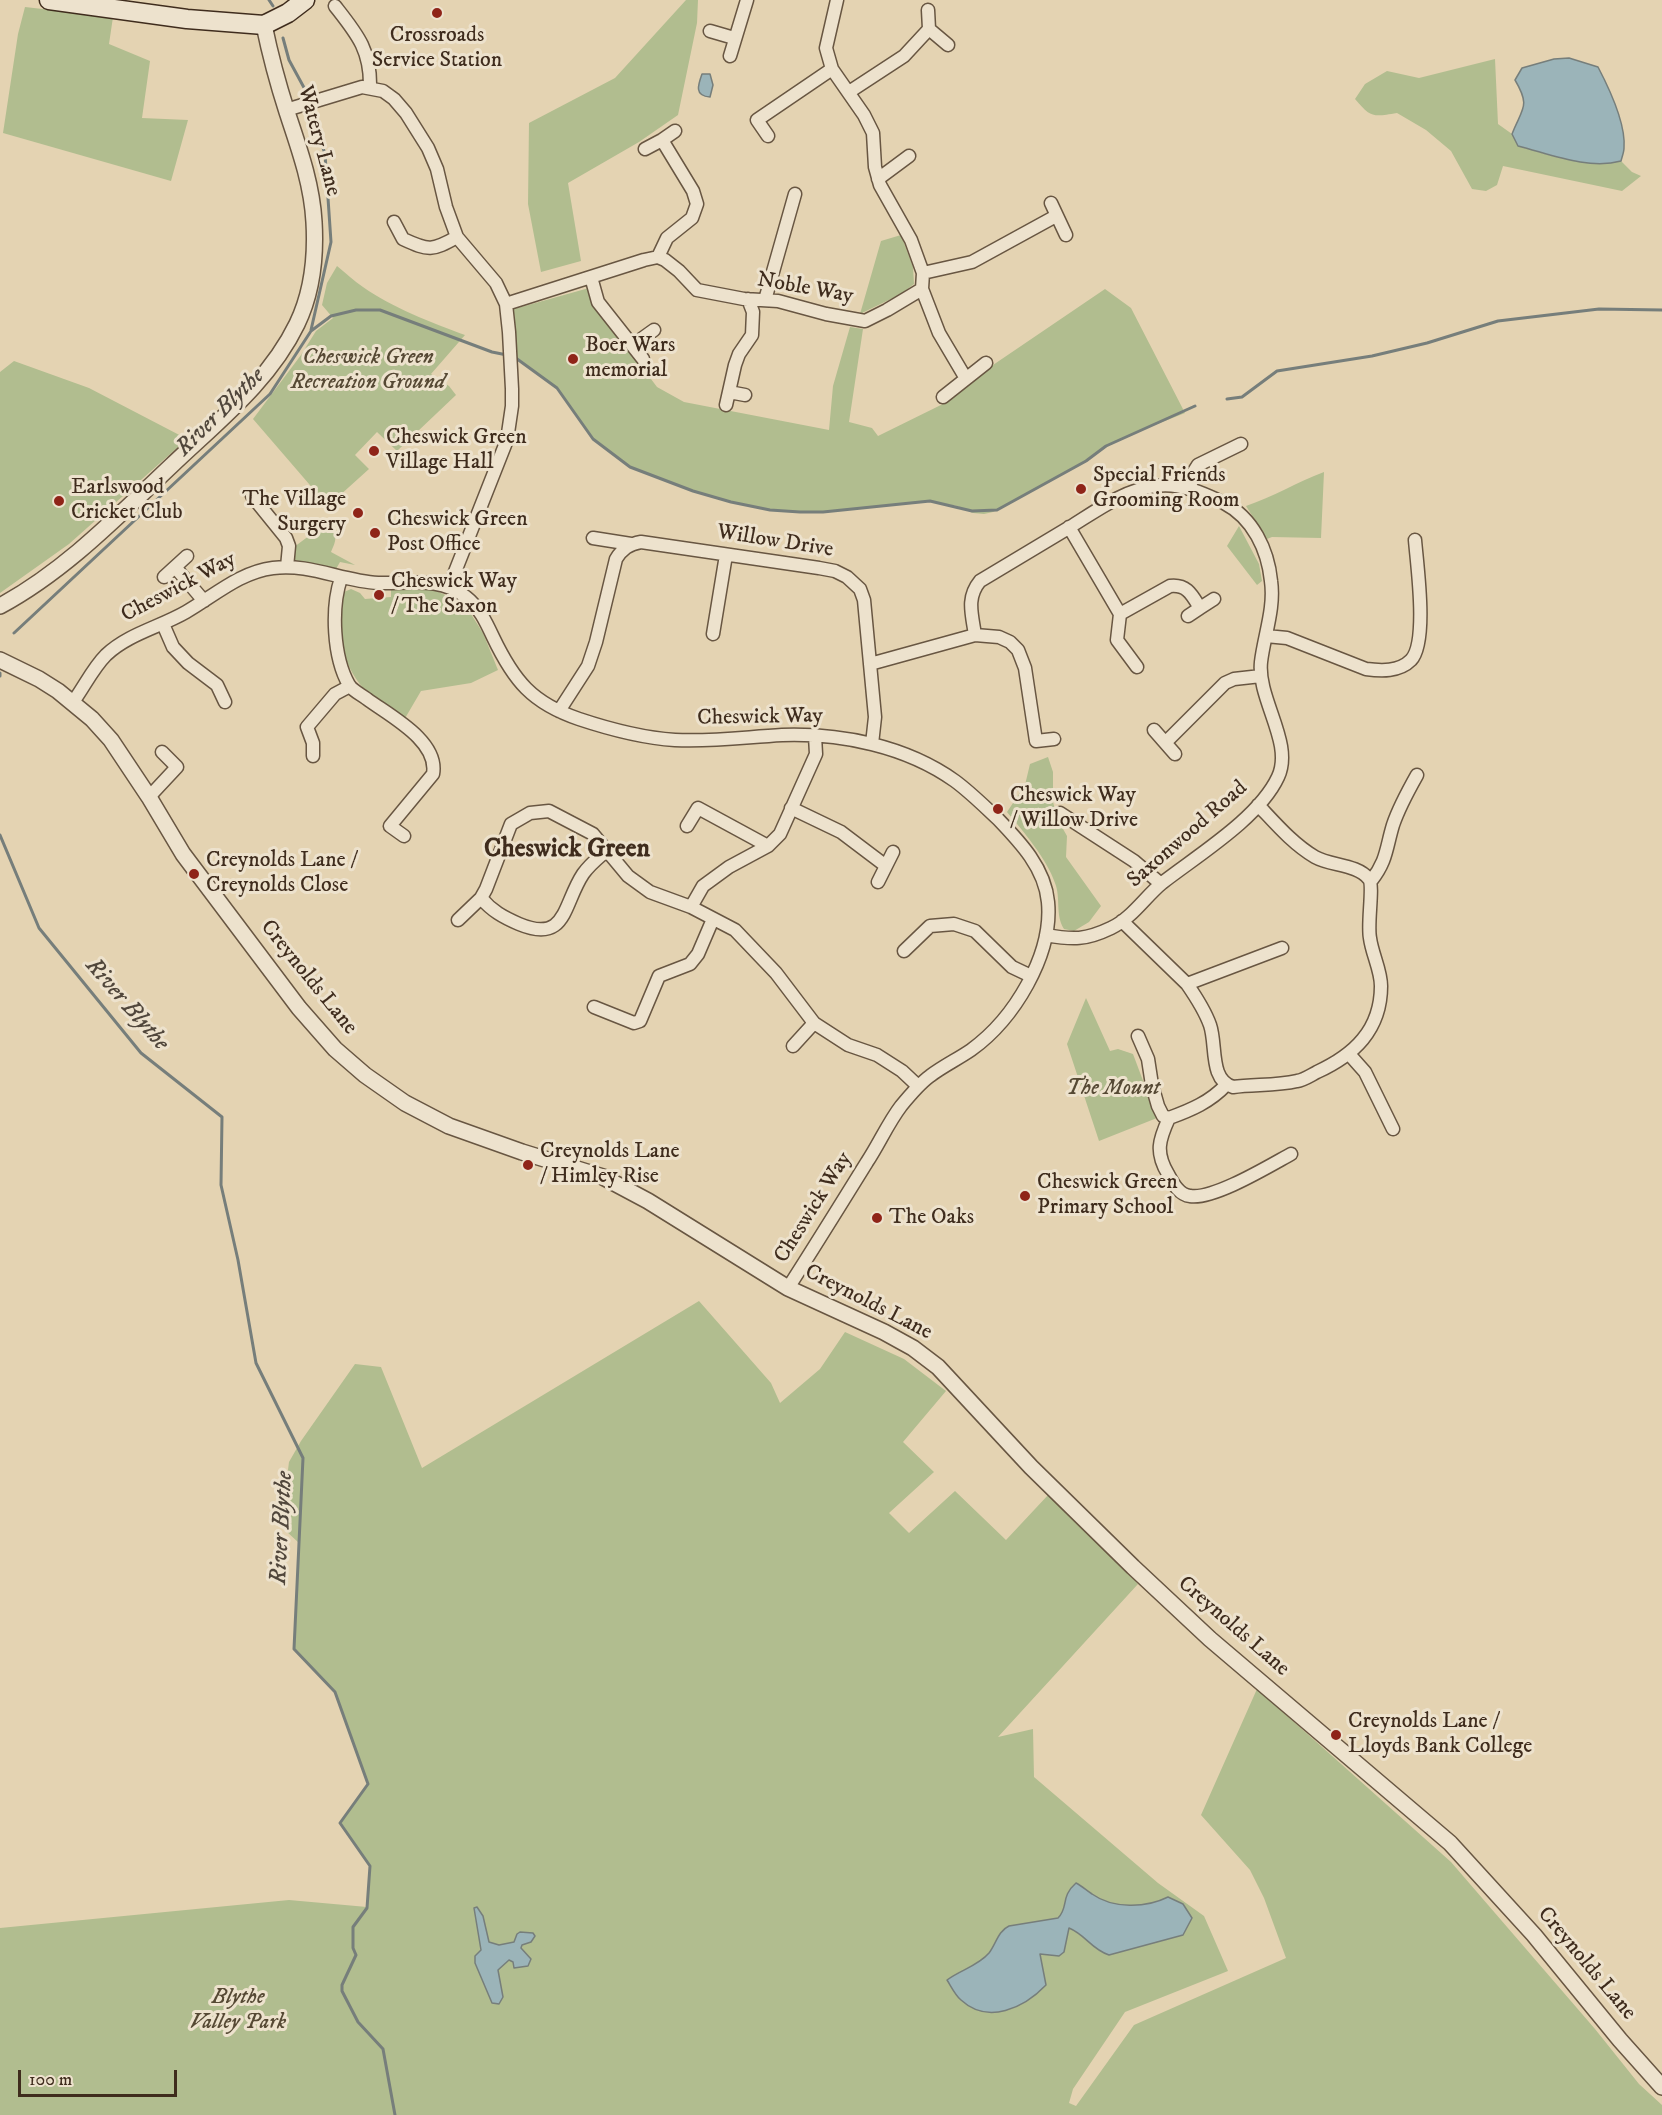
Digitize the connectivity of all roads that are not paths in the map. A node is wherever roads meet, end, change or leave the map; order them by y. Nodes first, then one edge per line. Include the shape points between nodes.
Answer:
1 (49, 0) edge
2 (305, 0) edge
3 (747, 0) edge
4 (837, 0) edge
5 (335, 6) dead end
6 (928, 9) dead end
7 (264, 24) junction
8 (929, 29) junction
9 (710, 31) dead end
10 (734, 38) junction
11 (948, 45) dead end
12 (730, 56) dead end
13 (832, 69) junction
14 (370, 88) junction
15 (849, 92) junction
16 (286, 110) junction
17 (675, 131) dead end
18 (768, 136) dead end
19 (662, 140) junction
20 (645, 149) dead end
21 (909, 156) dead end
22 (878, 179) junction
23 (795, 194) dead end
24 (1051, 203) dead end
25 (1056, 216) junction
26 (394, 222) dead end
27 (1066, 235) dead end
28 (457, 237) junction
29 (658, 257) junction
30 (923, 273) junction
31 (591, 277) junction
32 (922, 289) junction
33 (748, 299) junction
34 (765, 300) junction
35 (506, 304) junction
36 (654, 330) dead end
37 (633, 345) junction
38 (643, 359) dead end
39 (986, 363) dead end
40 (965, 377) junction
41 (745, 395) dead end
42 (943, 397) dead end
43 (1241, 444) dead end
44 (1190, 489) junction
45 (252, 496) dead end
46 (1069, 527) junction
47 (593, 538) dead end
48 (1415, 540) dead end
49 (631, 544) junction
50 (726, 555) junction
51 (188, 556) dead end
52 (175, 567) junction
53 (287, 567) junction
54 (164, 577) dead end
55 (341, 578) junction
56 (449, 587) junction
57 (1214, 599) dead end
58 (204, 601) junction
59 (0, 606) edge
60 (1200, 608) junction
61 (1120, 614) junction
62 (1188, 616) dead end
63 (163, 624) junction
64 (713, 633) dead end
65 (975, 635) junction
66 (1266, 636) junction
67 (0, 660) edge
68 (870, 664) junction
69 (1137, 667) dead end
70 (1261, 676) junction
71 (350, 686) junction
72 (73, 702) junction
73 (225, 702) dead end
74 (558, 711) junction
75 (1154, 730) dead end
76 (815, 736) junction
77 (1054, 739) dead end
78 (1166, 742) junction
79 (872, 744) junction
80 (162, 752) dead end
81 (1175, 754) dead end
82 (313, 756) dead end
83 (1417, 775) dead end
84 (149, 797) junction
85 (1258, 805) junction
86 (791, 808) junction
87 (1060, 813) dead end
88 (687, 826) dead end
89 (404, 836) dead end
90 (768, 846) junction
91 (606, 851) junction
92 (893, 852) dead end
93 (886, 866) junction
94 (1371, 881) junction
95 (878, 882) dead end
96 (1161, 884) junction
97 (481, 898) junction
98 (691, 907) junction
99 (714, 919) junction
100 (458, 920) dead end
101 (1122, 921) junction
102 (1046, 935) junction
103 (1282, 948) dead end
104 (904, 951) dead end
105 (1031, 975) junction
106 (1187, 984) junction
107 (594, 1006) dead end
108 (814, 1023) junction
109 (1138, 1036) dead end
110 (793, 1046) dead end
111 (1349, 1054) junction
112 (1226, 1085) junction
113 (918, 1086) junction
114 (1169, 1118) junction
115 (1393, 1129) dead end
116 (1291, 1154) dead end
117 (788, 1288) junction
118 (1662, 2087) edge

1 - 7 main road via 187,19
2 - 7 main road
3 - 10 street
4 - 13 street via 826,48
5 - 14 street via 364,48
6 - 8 street
7 - 16 street, Watery Lane
8 - 11 street
8 - 15 street via 904,56
9 - 10 street
10 - 12 street
13 - 15 street
13 - 18 street via 752,123
14 - 16 street
14 - 28 street via 394,99 428,148
15 - 22 street via 873,132
16 - 59 street, Watery Lane via 303,159 314,221 309,293 297,324 256,385 148,488 57,569
17 - 19 street
19 - 20 street
19 - 29 street via 697,204 692,218 667,238
21 - 22 street
22 - 30 street via 911,240
23 - 34 street
24 - 25 street
25 - 27 street
25 - 30 street via 972,262
26 - 28 street via 403,239 424,249 440,247
28 - 35 street via 496,283
29 - 31 street
29 - 33 street, Noble Way via 679,270 697,290
30 - 32 street
31 - 35 street
31 - 37 street via 598,302
32 - 34 street, Noble Way via 865,321
32 - 40 street via 939,333
33 - 34 street, Noble Way
33 - 41 street via 753,312 752,335 739,354 728,398
35 - 56 street via 512,389 507,440
36 - 37 street
37 - 38 street
39 - 40 street
40 - 42 street
43 - 44 street via 1198,465
44 - 46 street, Saxonwood Road via 1169,485 1139,489
44 - 66 street, Saxonwood Road via 1231,507 1257,535 1271,581
45 - 53 street via 286,538
46 - 61 street
46 - 65 street, Saxonwood Road via 980,580 970,600
47 - 49 street, Willow Drive
48 - 66 street via 1420,637 1412,659 1403,666 1380,671 1366,669 1287,638
49 - 50 street, Willow Drive via 641,542
49 - 74 street via 616,560 588,666
50 - 64 street
50 - 68 street, Willow Drive via 819,568 847,576 860,589 864,600
51 - 52 street
52 - 54 street
52 - 58 street
53 - 55 street, Cheswick Way
53 - 58 street, Cheswick Way via 254,572
55 - 56 street, Cheswick Way via 377,583 427,582
55 - 71 street via 335,604 335,634
56 - 74 street, Cheswick Way via 476,607 505,661 528,692
57 - 60 street
58 - 63 street, Cheswick Way
60 - 61 street via 1192,595 1178,585
60 - 62 street
61 - 69 street via 1117,640
63 - 72 street, Cheswick Way via 126,640 104,657
63 - 73 street via 172,647 217,685
65 - 68 street
65 - 77 street via 999,637 1018,650 1025,668 1036,741
66 - 70 street, Saxonwood Road
67 - 72 street, Creynolds Lane
68 - 79 street, Willow Drive via 875,717
70 - 78 street via 1225,683
70 - 85 street, Saxonwood Road via 1282,761 1273,787
71 - 82 street via 335,694 307,728
71 - 89 street via 423,741 435,763 433,774 390,826
72 - 84 street, Creynolds Lane via 111,740
74 - 76 street, Cheswick Way via 604,726 674,740
75 - 78 street
76 - 79 street, Cheswick Way
76 - 86 street via 816,754
78 - 81 street
79 - 102 street, Cheswick Way via 922,762 954,780 1004,826 1040,871 1048,901
80 - 84 street via 177,767
83 - 94 street via 1393,825 1382,868
84 - 117 street, Creynolds Lane via 183,854 299,1008 335,1049 365,1075 448,1126 603,1177
85 - 94 street via 1293,842 1317,858 1362,872
85 - 96 street, Saxonwood Road via 1211,848
86 - 90 street via 780,834
86 - 93 street via 841,832
87 - 96 street via 1126,855
88 - 90 street via 698,807
90 - 98 street via 703,886
91 - 97 street via 584,873 557,925 548,930 499,915
91 - 97 street via 593,834 568,820 549,811 530,813 511,824
91 - 98 street via 628,876 650,892
92 - 93 street
93 - 95 street
94 - 111 street via 1368,922 1381,999 1364,1039
96 - 101 street, Saxonwood Road
97 - 100 street
98 - 99 street
99 - 107 street via 690,964 659,976 640,1021 634,1023
99 - 108 street via 735,930 754,948
101 - 102 street, Saxonwood Road via 1080,939
101 - 106 street
102 - 105 street, Cheswick Way
103 - 106 street
104 - 105 street via 930,926 954,924 975,931 1012,967
105 - 113 street, Cheswick Way via 1014,1005 987,1036
106 - 112 street via 1210,1026 1216,1071
108 - 110 street
108 - 113 street via 848,1045 877,1055
109 - 114 street via 1148,1059 1158,1106 1163,1116
111 - 112 street via 1297,1081
111 - 115 street via 1365,1072
112 - 114 street via 1215,1097
113 - 117 street, Cheswick Way via 898,1110
114 - 116 street via 1159,1152 1174,1184 1189,1197 1210,1195
117 - 118 street, Creynolds Lane via 884,1332 938,1367 1133,1568 1450,1844 1534,1935

